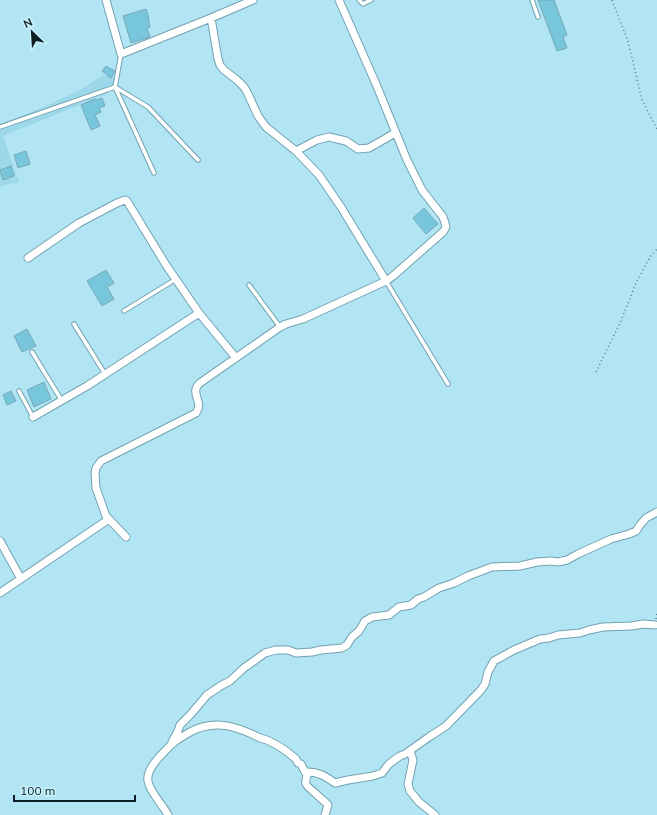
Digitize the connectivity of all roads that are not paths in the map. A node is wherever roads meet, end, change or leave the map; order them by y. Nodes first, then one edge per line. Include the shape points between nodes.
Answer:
1 (106, 0) edge
2 (253, 0) edge
3 (339, 0) edge
4 (359, 0) edge
5 (371, 0) edge
6 (532, 0) edge
7 (538, 17) dead end
8 (210, 18) junction
9 (121, 54) junction
10 (115, 87) junction
11 (0, 127) edge
12 (396, 133) junction
13 (296, 151) junction
14 (198, 160) dead end
15 (154, 173) dead end
16 (28, 258) dead end
17 (176, 279) junction
18 (386, 281) junction
19 (249, 285) dead end
20 (124, 311) dead end
21 (199, 313) junction
22 (74, 324) dead end
23 (280, 328) junction
24 (32, 352) dead end
25 (236, 358) junction
26 (105, 374) junction
27 (448, 384) dead end
28 (19, 391) dead end
29 (62, 401) junction
30 (33, 417) joint
31 (657, 512) edge
32 (109, 519) junction
33 (126, 537) dead end
34 (0, 541) edge
35 (21, 579) junction
36 (0, 593) edge
37 (655, 625) dead end
38 (170, 745) junction
39 (410, 751) junction
40 (305, 772) junction
41 (168, 815) edge
42 (325, 815) edge
43 (434, 815) edge

1 - 9 street
2 - 8 street
3 - 12 street
4 - 5 lane via 363,4
6 - 7 lane
8 - 9 street
8 - 13 street via 220,65 244,87 266,127
9 - 10 lane
10 - 11 lane
10 - 14 lane via 148,107
10 - 15 lane
12 - 13 street via 369,148 358,149 346,141 329,137
12 - 18 street via 422,190 443,217 446,227 435,240
13 - 18 street via 319,175
16 - 17 street via 79,223 125,200
17 - 20 lane
17 - 21 street
18 - 23 street
18 - 27 lane
19 - 23 lane
21 - 25 street
21 - 26 street
22 - 26 lane
23 - 25 street
24 - 29 lane
25 - 32 street via 200,382 196,388 196,412 98,464 95,473 96,488
26 - 29 street
28 - 30 lane
29 - 30 street
31 - 38 street via 646,518 636,531 611,539 567,560 492,567 439,588 411,605 399,607 389,615 372,617 365,621 342,648 312,652 276,650 265,653 230,681 207,695 180,725
32 - 33 street
32 - 35 street
34 - 35 street
35 - 36 street
37 - 39 street via 603,627 558,635 540,639 504,655 494,661 485,684 474,698 446,726
38 - 40 street via 203,727 217,725 242,729 277,745 302,764
38 - 41 street via 148,775 151,789
39 - 40 street via 394,760 382,773 373,776 335,783 322,774
39 - 43 street via 410,791
40 - 42 street via 307,786 328,805

